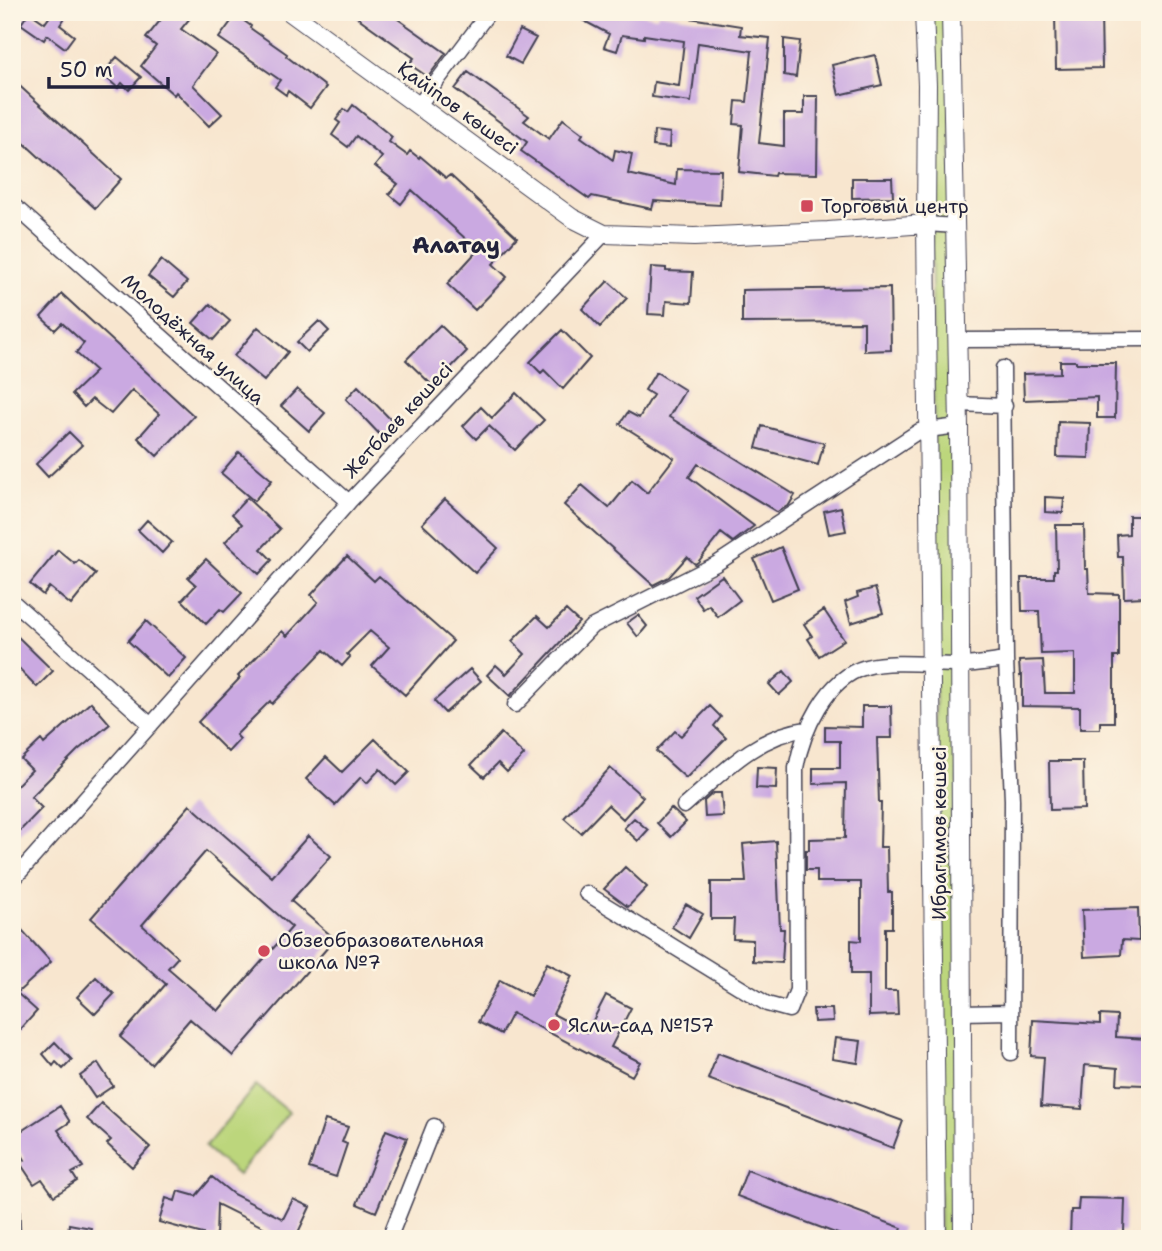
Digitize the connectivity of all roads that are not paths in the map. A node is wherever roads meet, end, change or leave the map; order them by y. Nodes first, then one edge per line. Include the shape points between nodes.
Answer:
1 (290, 12) edge
2 (489, 12) edge
3 (877, 12) edge
4 (894, 12) edge
5 (924, 12) edge
6 (951, 12) edge
7 (419, 105) junction
8 (12, 204) edge
9 (926, 224) junction
10 (956, 226) junction
11 (604, 234) junction
12 (1150, 339) edge
13 (958, 340) junction
14 (1003, 368) dead end
15 (959, 404) junction
16 (1005, 406) junction
17 (959, 426) junction
18 (929, 428) junction
19 (349, 502) junction
20 (12, 601) edge
21 (1006, 660) junction
22 (931, 664) junction
23 (959, 665) junction
24 (515, 705) dead end
25 (151, 725) junction
26 (807, 729) junction
27 (684, 806) dead end
28 (12, 881) edge
29 (586, 893) dead end
30 (1011, 1012) junction
31 (961, 1013) junction
32 (1011, 1053) dead end
33 (434, 1126) dead end
34 (12, 1209) edge
35 (13, 1239) edge
36 (389, 1239) edge
37 (937, 1239) edge
38 (963, 1239) edge

1 - 7 street, Қайіпов көшесі
2 - 7 street
3 - 4 street
5 - 9 street, Ибрагимов көшесі
6 - 10 street, Ибрагимов көшесі
7 - 11 street, Қайіпов көшесі via 572,218
8 - 19 street, Молодёжная улица
9 - 10 street
9 - 11 street via 694,237
9 - 18 street, Ибрагимов көшесі
10 - 13 street, Ибрагимов көшесі
11 - 19 street, Жетбаев көшесі
12 - 13 street
13 - 15 street, Ибрагимов көшесі
14 - 16 street
15 - 16 street
15 - 17 street, Ибрагимов көшесі
16 - 21 street
17 - 18 street
17 - 23 street, Ибрагимов көшесі
18 - 22 street, Ибрагимов көшесі
18 - 24 street via 716,564 591,627
19 - 25 street, Жетбаев көшесі
20 - 25 street
21 - 23 street
21 - 30 street via 1012,800
22 - 23 street
22 - 26 street via 869,666 854,671 832,691
22 - 37 street, Ибрагимов көшесі
23 - 31 street, Ибрагимов көшесі
25 - 28 street, Жетбаев көшесі
26 - 27 street via 788,731 751,749
26 - 29 street via 796,768 797,990 789,1010 767,1004
30 - 31 street
30 - 32 street
31 - 38 street, Ибрагимов көшесі
33 - 36 street
34 - 35 street

